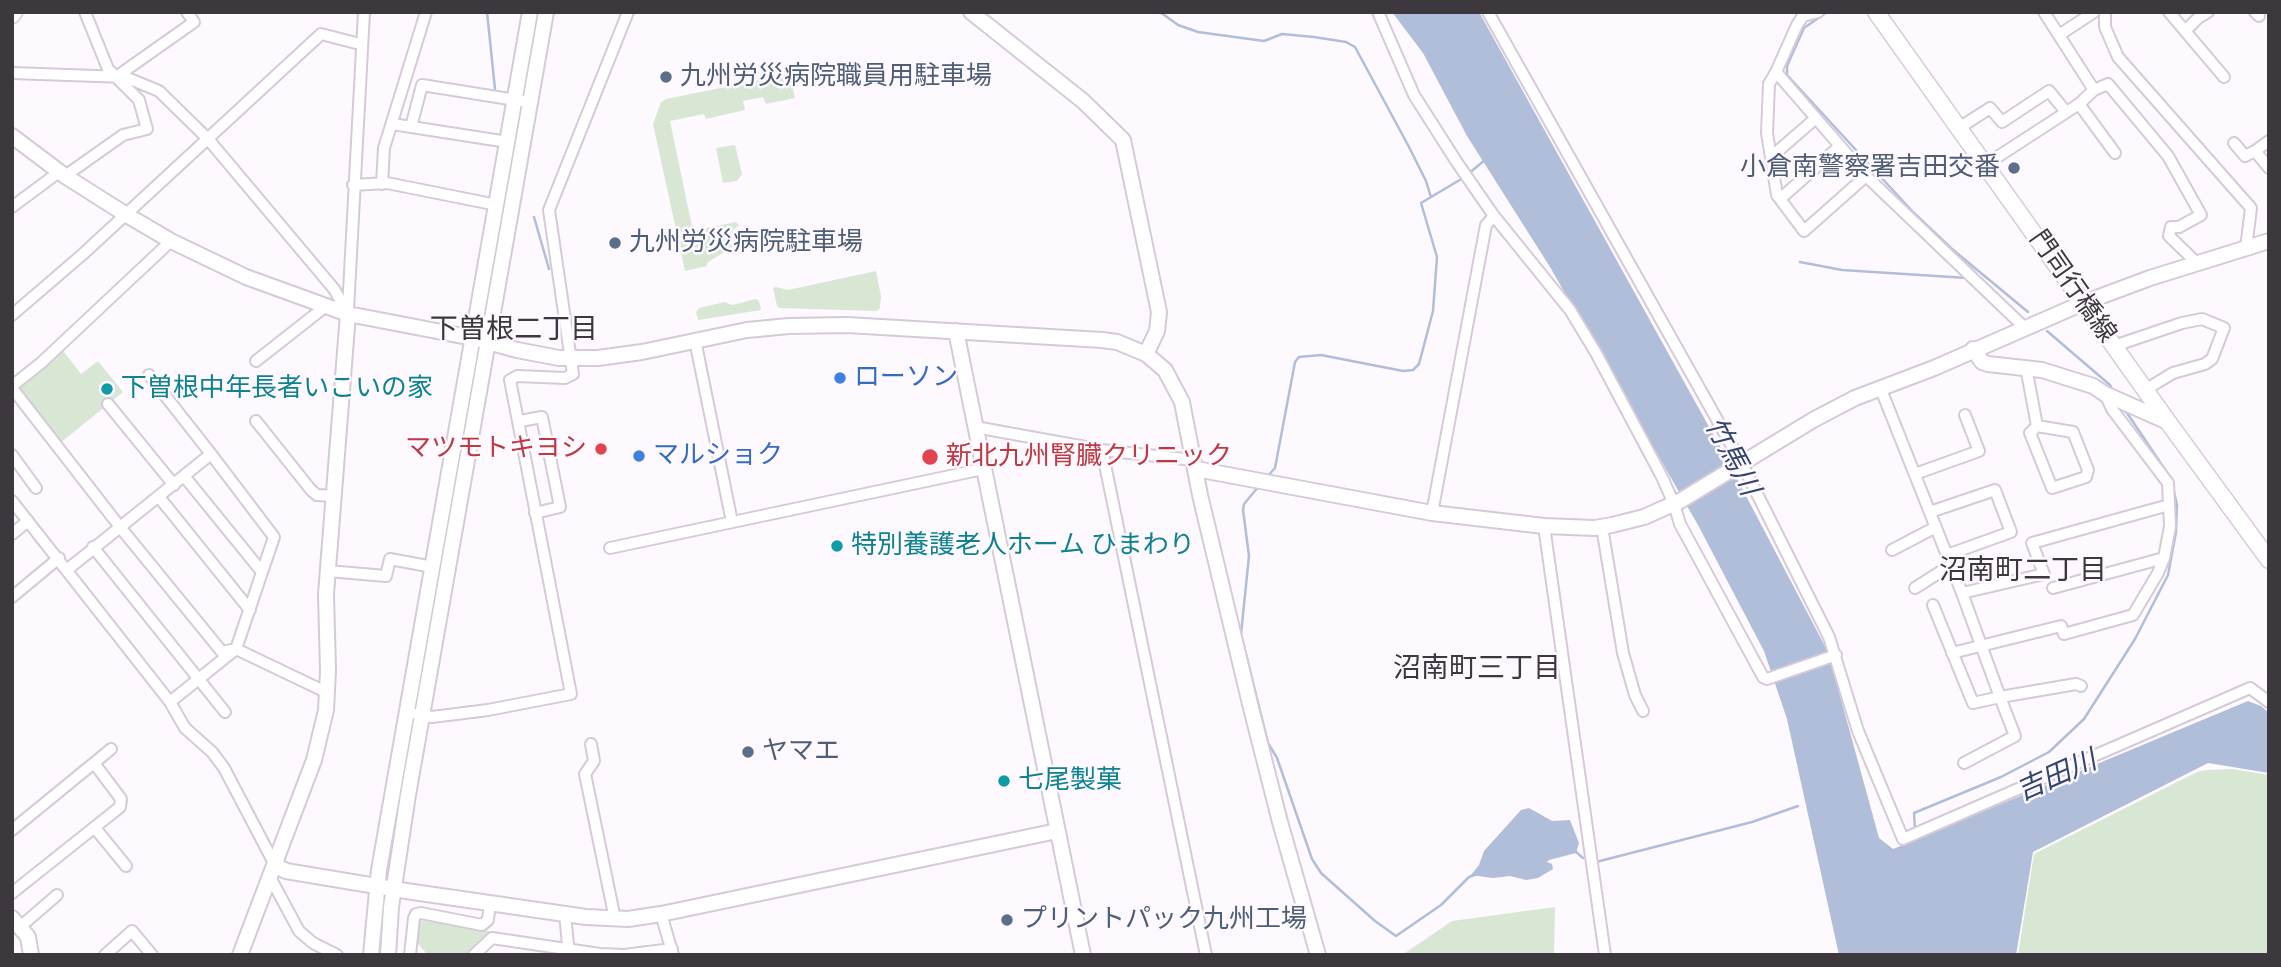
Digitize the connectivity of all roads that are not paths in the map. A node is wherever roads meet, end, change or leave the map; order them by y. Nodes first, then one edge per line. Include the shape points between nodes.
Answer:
1 (85, 12) edge
2 (187, 12) edge
3 (364, 12) edge
4 (426, 12) edge
5 (530, 12) edge
6 (546, 12) edge
7 (628, 12) edge
8 (971, 12) edge
9 (1378, 12) edge
10 (1488, 12) edge
11 (1818, 12) edge
12 (1876, 12) edge
13 (2094, 12) edge
14 (2105, 12) edge
15 (2169, 12) edge
16 (2208, 12) edge
17 (2046, 13) edge
18 (2185, 31) junction
19 (2059, 35) junction
20 (360, 44) junction
21 (1776, 72) junction
22 (12, 73) edge
23 (116, 77) junction
24 (2224, 78) dead end
25 (2094, 90) junction
26 (516, 100) junction
27 (531, 103) junction
28 (2079, 104) junction
29 (2066, 112) junction
30 (1816, 118) junction
31 (391, 124) junction
32 (411, 127) junction
33 (1959, 128) junction
34 (12, 136) edge
35 (208, 139) junction
36 (2269, 141) edge
37 (508, 142) junction
38 (2234, 143) dead end
39 (1840, 146) junction
40 (2255, 151) junction
41 (2115, 153) dead end
42 (1771, 157) junction
43 (1985, 165) junction
44 (2269, 168) edge
45 (62, 174) junction
46 (1867, 176) junction
47 (382, 184) junction
48 (353, 185) junction
49 (1780, 199) junction
50 (497, 205) junction
51 (12, 207) edge
52 (124, 214) junction
53 (1494, 216) junction
54 (171, 241) junction
55 (2269, 241) edge
56 (2246, 248) junction
57 (2197, 263) junction
58 (2083, 303) junction
59 (326, 306) junction
60 (348, 314) junction
61 (12, 315) edge
62 (2034, 324) junction
63 (956, 331) junction
64 (473, 338) junction
65 (695, 340) junction
66 (488, 343) junction
67 (2114, 346) junction
68 (1973, 349) junction
69 (1146, 354) junction
70 (571, 359) junction
71 (256, 360) dead end
72 (2026, 367) junction
73 (149, 375) dead end
74 (12, 387) edge
75 (1880, 387) junction
76 (2145, 390) junction
77 (2107, 395) junction
78 (108, 404) dead end
79 (1965, 415) dead end
80 (256, 421) dead end
81 (520, 421) junction
82 (2168, 422) junction
83 (2037, 426) junction
84 (975, 428) junction
85 (1102, 450) junction
86 (211, 454) junction
87 (12, 455) edge
88 (1195, 465) junction
89 (1740, 466) junction
90 (984, 469) junction
91 (1915, 474) junction
92 (184, 476) junction
93 (174, 485) junction
94 (36, 488) dead end
95 (333, 496) junction
96 (159, 497) junction
97 (12, 501) edge
98 (1677, 502) junction
99 (2169, 505) junction
100 (1930, 512) junction
101 (535, 513) junction
102 (1432, 513) junction
103 (28, 521) junction
104 (732, 522) junction
105 (1544, 526) junction
106 (120, 527) junction
107 (1602, 527) junction
108 (1936, 527) junction
109 (12, 534) edge
110 (93, 547) junction
111 (610, 548) dead end
112 (1892, 550) dead end
113 (2267, 556) edge
114 (59, 558) junction
115 (2164, 558) junction
116 (1949, 560) junction
117 (433, 566) junction
118 (68, 569) junction
119 (328, 570) junction
120 (262, 572) junction
121 (2053, 587) dead end
122 (1915, 588) dead end
123 (1962, 593) junction
124 (12, 597) edge
125 (1933, 605) dead end
126 (250, 610) junction
127 (1982, 647) junction
128 (236, 649) junction
129 (1952, 653) junction
130 (1833, 656) junction
131 (198, 678) junction
132 (2081, 686) dead end
133 (328, 693) junction
134 (2000, 697) junction
135 (170, 702) junction
136 (2269, 702) edge
137 (1643, 711) dead end
138 (225, 712) dead end
139 (407, 712) junction
140 (422, 715) junction
141 (591, 744) dead end
142 (111, 749) dead end
143 (1964, 762) dead end
144 (94, 764) junction
145 (95, 828) junction
146 (12, 830) edge
147 (1057, 831) junction
148 (126, 866) dead end
149 (273, 871) junction
150 (377, 886) junction
151 (393, 889) junction
152 (12, 893) edge
153 (57, 895) dead end
154 (490, 903) junction
155 (565, 914) junction
156 (661, 914) junction
157 (615, 919) junction
158 (16, 923) edge
159 (569, 952) edge
160 (673, 952) edge
161 (31, 955) edge
162 (105, 955) edge
163 (152, 955) edge
164 (240, 955) edge
165 (338, 955) edge
166 (371, 955) edge
167 (388, 955) edge
168 (410, 955) edge
169 (474, 955) edge
170 (624, 955) edge
171 (1083, 955) edge
172 (1206, 955) edge
173 (1318, 955) edge
174 (1605, 955) edge

1 - 23 street via 108,69
2 - 23 street via 194,22
3 - 20 street
4 - 31 street
5 - 26 street
6 - 27 street
7 - 70 street via 549,210
8 - 69 street via 1083,101 1123,140 1159,312 1157,331
9 - 53 street via 1414,95
10 - 89 street
11 - 21 street via 1803,16
12 - 33 main road, 門司行橋線
13 - 19 street
14 - 56 street via 2105,27 2118,57 2251,208
15 - 18 street
16 - 18 street
17 - 19 street
18 - 24 street
19 - 25 street
20 - 35 street via 321,34
20 - 48 street
21 - 30 street
21 - 42 street via 1769,84
22 - 23 street
23 - 35 street via 159,90
23 - 45 street via 139,100 147,129 123,135
25 - 28 street
25 - 57 street via 2108,83 2168,156 2201,215 2171,227 2169,236
26 - 27 street
26 - 32 street via 422,85
26 - 37 street
27 - 66 street
28 - 29 street
28 - 41 street
29 - 33 street via 2049,92 2002,122 1990,108
29 - 43 street
30 - 39 street
30 - 42 street
31 - 32 street
31 - 47 street
32 - 37 street
33 - 43 main road, 門司行橋線
34 - 45 street
35 - 52 street
35 - 60 street via 334,289
36 - 40 street
37 - 50 street
38 - 40 street via 2245,156
39 - 46 street
39 - 49 street
40 - 44 street
42 - 49 street
43 - 58 main road, 門司行橋線
45 - 51 street
45 - 52 street
46 - 49 street via 1804,232
46 - 62 street
47 - 48 street
47 - 50 street
48 - 60 street
50 - 64 street
52 - 54 street
52 - 61 street
53 - 98 street via 1570,310
53 - 102 street via 1486,225
54 - 59 street via 246,277
54 - 74 street
55 - 56 street
56 - 57 street
57 - 58 street
58 - 62 street
58 - 67 main road, 門司行橋線
59 - 60 street
59 - 71 street
60 - 64 street
60 - 95 street
62 - 68 street
63 - 65 street via 789,326
63 - 69 street via 1118,342
63 - 84 street
64 - 66 street
64 - 117 street
65 - 70 street via 629,354
65 - 104 street
66 - 70 street
66 - 140 street
67 - 76 main road, 門司行橋線
67 - 76 street via 2202,319 2224,328 2212,359 2173,373
68 - 72 street via 1982,362
68 - 75 street
69 - 88 street via 1157,361 1182,401
70 - 81 street via 573,374 569,377 512,378
72 - 77 street via 2070,377
72 - 83 street
73 - 86 street
74 - 106 street
75 - 89 street via 1813,420
75 - 91 street
76 - 82 main road, 門司行橋線
77 - 82 street
77 - 99 street via 2112,410 2168,484
78 - 93 street
79 - 91 street via 1979,451
80 - 95 street via 311,491
81 - 101 street
81 - 101 street via 542,417 560,507
82 - 113 main road, 門司行橋線
83 - 83 street via 2030,433 2052,488 2085,477 2088,470 2073,432
84 - 85 street
84 - 90 street
85 - 88 street
85 - 172 street
86 - 92 street
86 - 120 street via 274,537
87 - 94 street
88 - 102 street
88 - 173 street via 1250,704
89 - 98 street
89 - 130 street via 1829,637
90 - 104 street
90 - 147 street
91 - 100 street
92 - 93 street
92 - 120 street
93 - 96 street
95 - 119 street
96 - 106 street
96 - 126 street
97 - 103 street
98 - 107 street via 1644,517
98 - 130 street via 1680,524 1763,677 1767,680
99 - 115 street
99 - 123 street via 2032,543 2044,574
100 - 108 street
100 - 116 street via 1995,490 2011,532
101 - 140 street via 571,694 488,710
102 - 105 street
103 - 109 street
103 - 114 street
104 - 111 street
105 - 107 street
105 - 174 street
106 - 110 street
106 - 128 street via 222,652
107 - 137 street via 1623,653
108 - 112 street
108 - 116 street
110 - 118 street
110 - 131 street
114 - 118 street
114 - 124 street
115 - 121 street
115 - 127 street via 2133,615 2064,634 2061,626
116 - 122 street
116 - 123 street
117 - 119 street via 390,559 386,576
117 - 139 street
118 - 135 street
119 - 133 street
120 - 126 street
123 - 127 street
125 - 129 street
126 - 128 street
127 - 129 street
127 - 134 street
128 - 131 street
128 - 133 street
129 - 134 street via 1973,703
130 - 136 street via 1903,839 2250,688
131 - 135 street
131 - 138 street
132 - 134 street
133 - 149 street via 314,760
134 - 143 street via 2015,736
135 - 149 street via 185,729 224,768
139 - 140 street
139 - 150 street
140 - 151 street
141 - 157 street via 594,761 585,774
142 - 144 street
144 - 145 street via 121,799 121,806
144 - 146 street
145 - 148 street
145 - 152 street
147 - 156 street
147 - 171 street
149 - 150 street
149 - 164 street
149 - 165 street via 288,915 299,931
150 - 151 street
150 - 166 street
151 - 154 street
151 - 167 street
153 - 158 street
154 - 155 street
154 - 168 street via 488,920 482,925 416,914
155 - 157 street
155 - 159 street
156 - 157 street
156 - 160 street
158 - 161 street via 28,937
159 - 169 street via 492,938
159 - 170 street
160 - 170 street
162 - 163 street via 132,931

